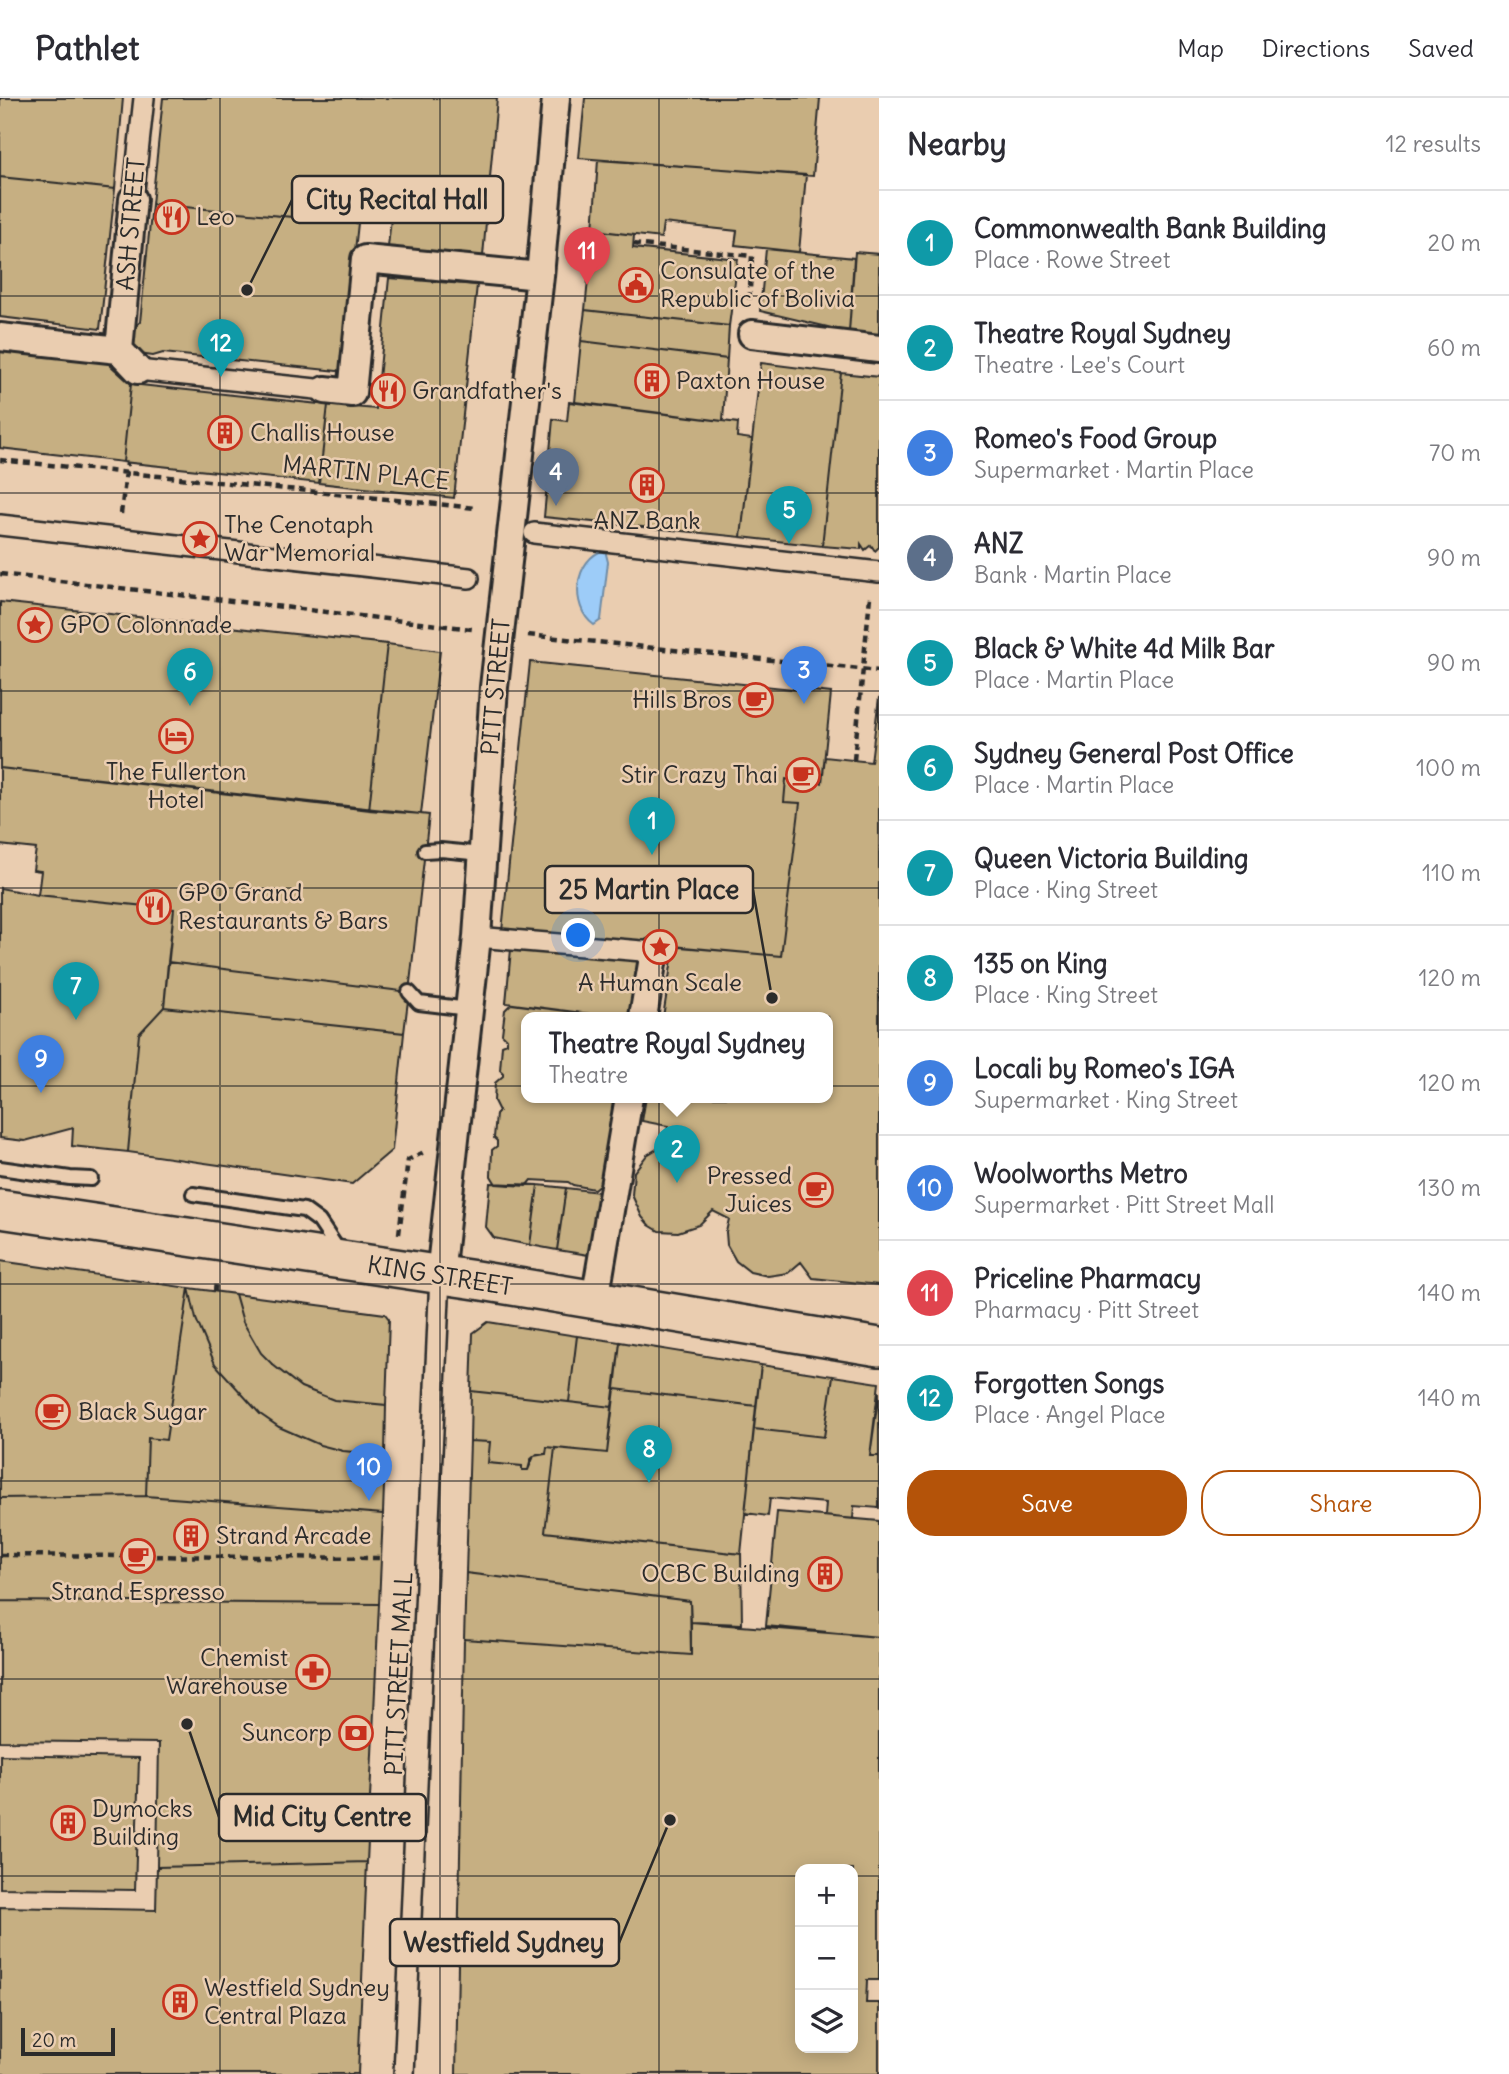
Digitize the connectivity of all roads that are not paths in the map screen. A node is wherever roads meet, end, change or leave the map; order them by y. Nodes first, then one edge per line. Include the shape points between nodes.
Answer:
1 (144, 98) edge
2 (556, 98) edge
3 (134, 199) joint
4 (540, 276) junction
5 (752, 334) dead end
6 (0, 337) edge
7 (879, 349) edge
8 (120, 350) junction
9 (138, 370) joint
10 (325, 390) joint
11 (0, 526) edge
12 (534, 533) dead end
13 (876, 571) edge
14 (469, 578) dead end
15 (425, 851) dead end
16 (482, 854) junction
17 (477, 937) junction
18 (653, 952) joint
19 (409, 992) dead end
20 (469, 1009) junction
21 (644, 1012) edge
22 (628, 1103) edge
23 (0, 1168) edge
24 (91, 1179) dead end
25 (192, 1194) dead end
26 (0, 1209) edge
27 (346, 1262) junction
28 (440, 1276) junction
29 (595, 1300) junction
30 (879, 1347) edge
31 (404, 2074) edge

1 - 3 street, ASH STREET
2 - 4 street, PITT STREET
3 - 8 street, ASH STREET
4 - 10 street via 365,259 352,393
4 - 16 street, PITT STREET via 494,687
5 - 7 street
6 - 8 street
8 - 9 street
9 - 10 street
11 - 14 street
12 - 13 street
15 - 16 lane
16 - 17 street, PITT STREET
17 - 18 street
17 - 20 street, PITT STREET
18 - 21 street
19 - 20 lane via 419,1003
20 - 28 street, PITT STREET
22 - 29 street
23 - 24 lane
25 - 27 lane via 304,1210 319,1221
26 - 27 main road, KING STREET
27 - 28 main road, KING STREET
28 - 29 main road, KING STREET
28 - 31 street, PITT STREET MALL
29 - 30 main road, KING STREET

